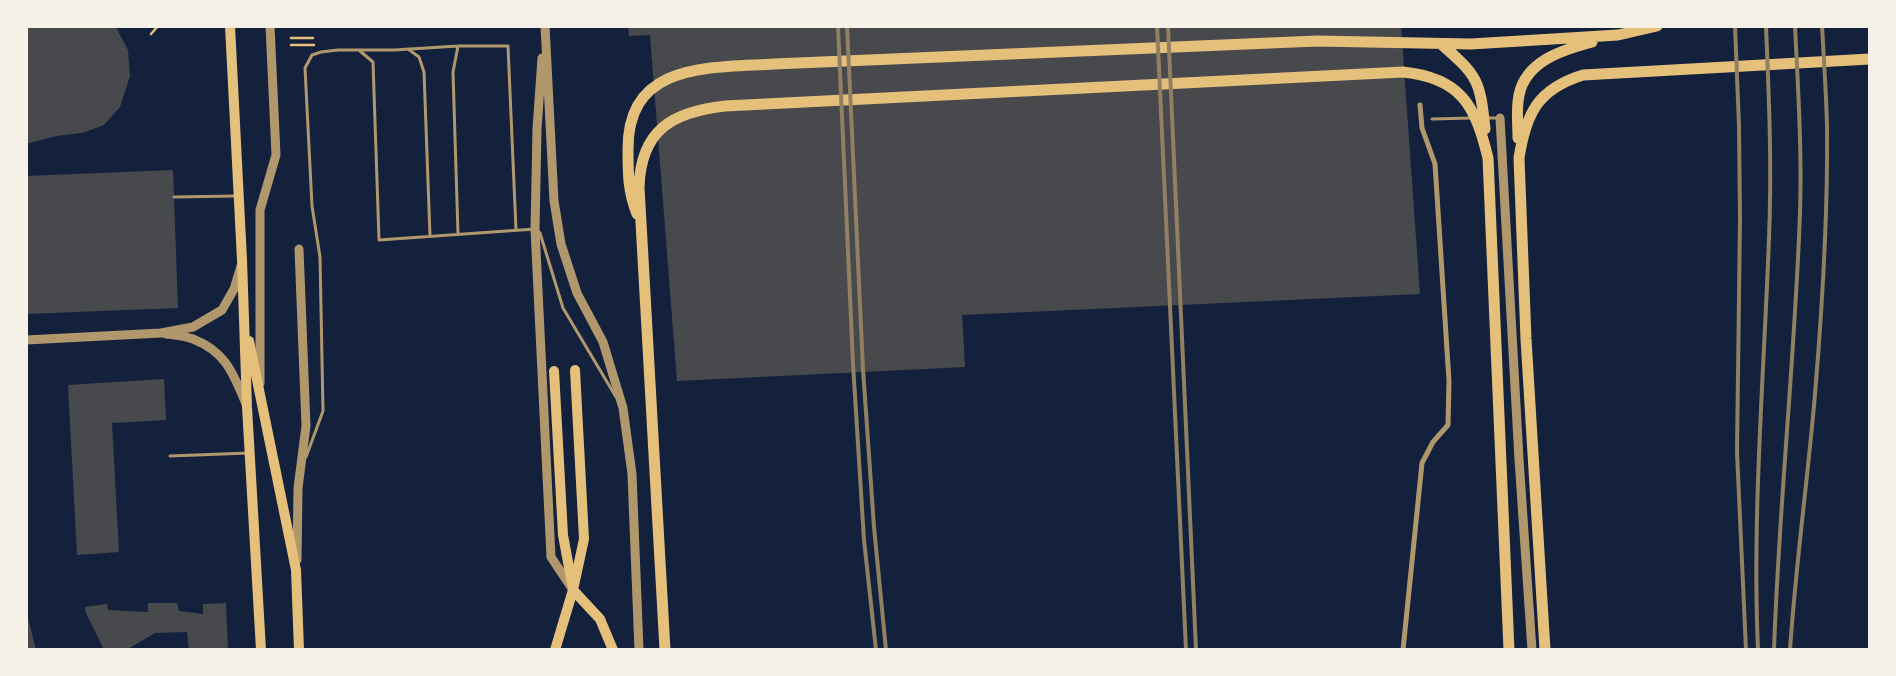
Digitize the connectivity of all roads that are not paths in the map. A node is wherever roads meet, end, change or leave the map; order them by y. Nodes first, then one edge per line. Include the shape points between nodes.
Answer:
1 (230, 26) edge
2 (270, 26) edge
3 (544, 26) edge
4 (1657, 26) edge
5 (1618, 35) junction
6 (1441, 44) junction
7 (458, 46) junction
8 (408, 49) junction
9 (360, 51) junction
10 (1870, 59) edge
11 (1420, 104) dead end
12 (1432, 118) dead end
13 (1500, 118) joint
14 (1488, 158) junction
15 (1519, 158) junction
16 (239, 196) junction
17 (174, 197) dead end
18 (641, 225) junction
19 (535, 229) junction
20 (516, 230) junction
21 (458, 234) junction
22 (430, 236) junction
23 (299, 249) dead end
24 (242, 260) junction
25 (244, 318) junction
26 (161, 333) junction
27 (26, 340) edge
28 (575, 370) dead end
29 (554, 371) dead end
30 (260, 390) junction
31 (247, 407) junction
32 (622, 408) junction
33 (250, 453) junction
34 (170, 456) dead end
35 (301, 469) junction
36 (296, 570) junction
37 (573, 590) junction
38 (665, 646) edge
39 (261, 650) edge
40 (301, 650) edge
41 (555, 650) edge
42 (613, 650) edge
43 (639, 650) edge
44 (1403, 650) edge
45 (1510, 650) edge
46 (1532, 650) edge
47 (1545, 650) edge

1 - 16 main road
2 - 30 street via 276,155 260,210
3 - 19 street via 536,129
3 - 32 street via 554,201 561,244 577,293 602,342
4 - 5 highway
5 - 6 highway
5 - 15 highway via 1570,47 1531,70 1519,94
6 - 14 highway via 1475,77 1481,92
6 - 18 highway via 1317,41 774,64 692,71 655,85 641,99 633,114 628,135 630,195
7 - 8 lane
7 - 20 lane via 508,46
7 - 21 lane via 453,72
8 - 9 lane
8 - 22 lane via 419,57 424,72
9 - 22 lane via 373,62 379,240
9 - 35 lane via 321,52 312,56 306,68 312,197 320,257 323,411
10 - 15 highway via 1583,75 1565,81 1539,101 1529,117
11 - 44 street via 1422,128 1435,164 1449,381 1448,424 1422,463
12 - 13 lane
13 - 46 street
14 - 18 highway via 1476,117 1456,90 1423,74 1403,72 725,106 688,112 656,134 648,145 639,174
14 - 45 highway
15 - 47 highway via 1526,339
16 - 17 lane
16 - 24 main road
18 - 38 highway
19 - 20 lane
19 - 32 lane via 540,234 563,308
19 - 37 street via 551,556
20 - 21 lane
21 - 22 lane
23 - 35 street via 306,426
24 - 25 main road
24 - 26 street via 234,289 222,310 193,327
25 - 30 main road
25 - 31 main road
26 - 27 street
26 - 31 street via 192,338 221,355
28 - 37 main road via 584,539
29 - 37 main road via 562,535
30 - 36 main road
31 - 33 main road
32 - 43 street via 632,474
33 - 34 lane
33 - 39 main road
35 - 36 street
36 - 40 main road
37 - 41 main road
37 - 42 main road via 600,619

